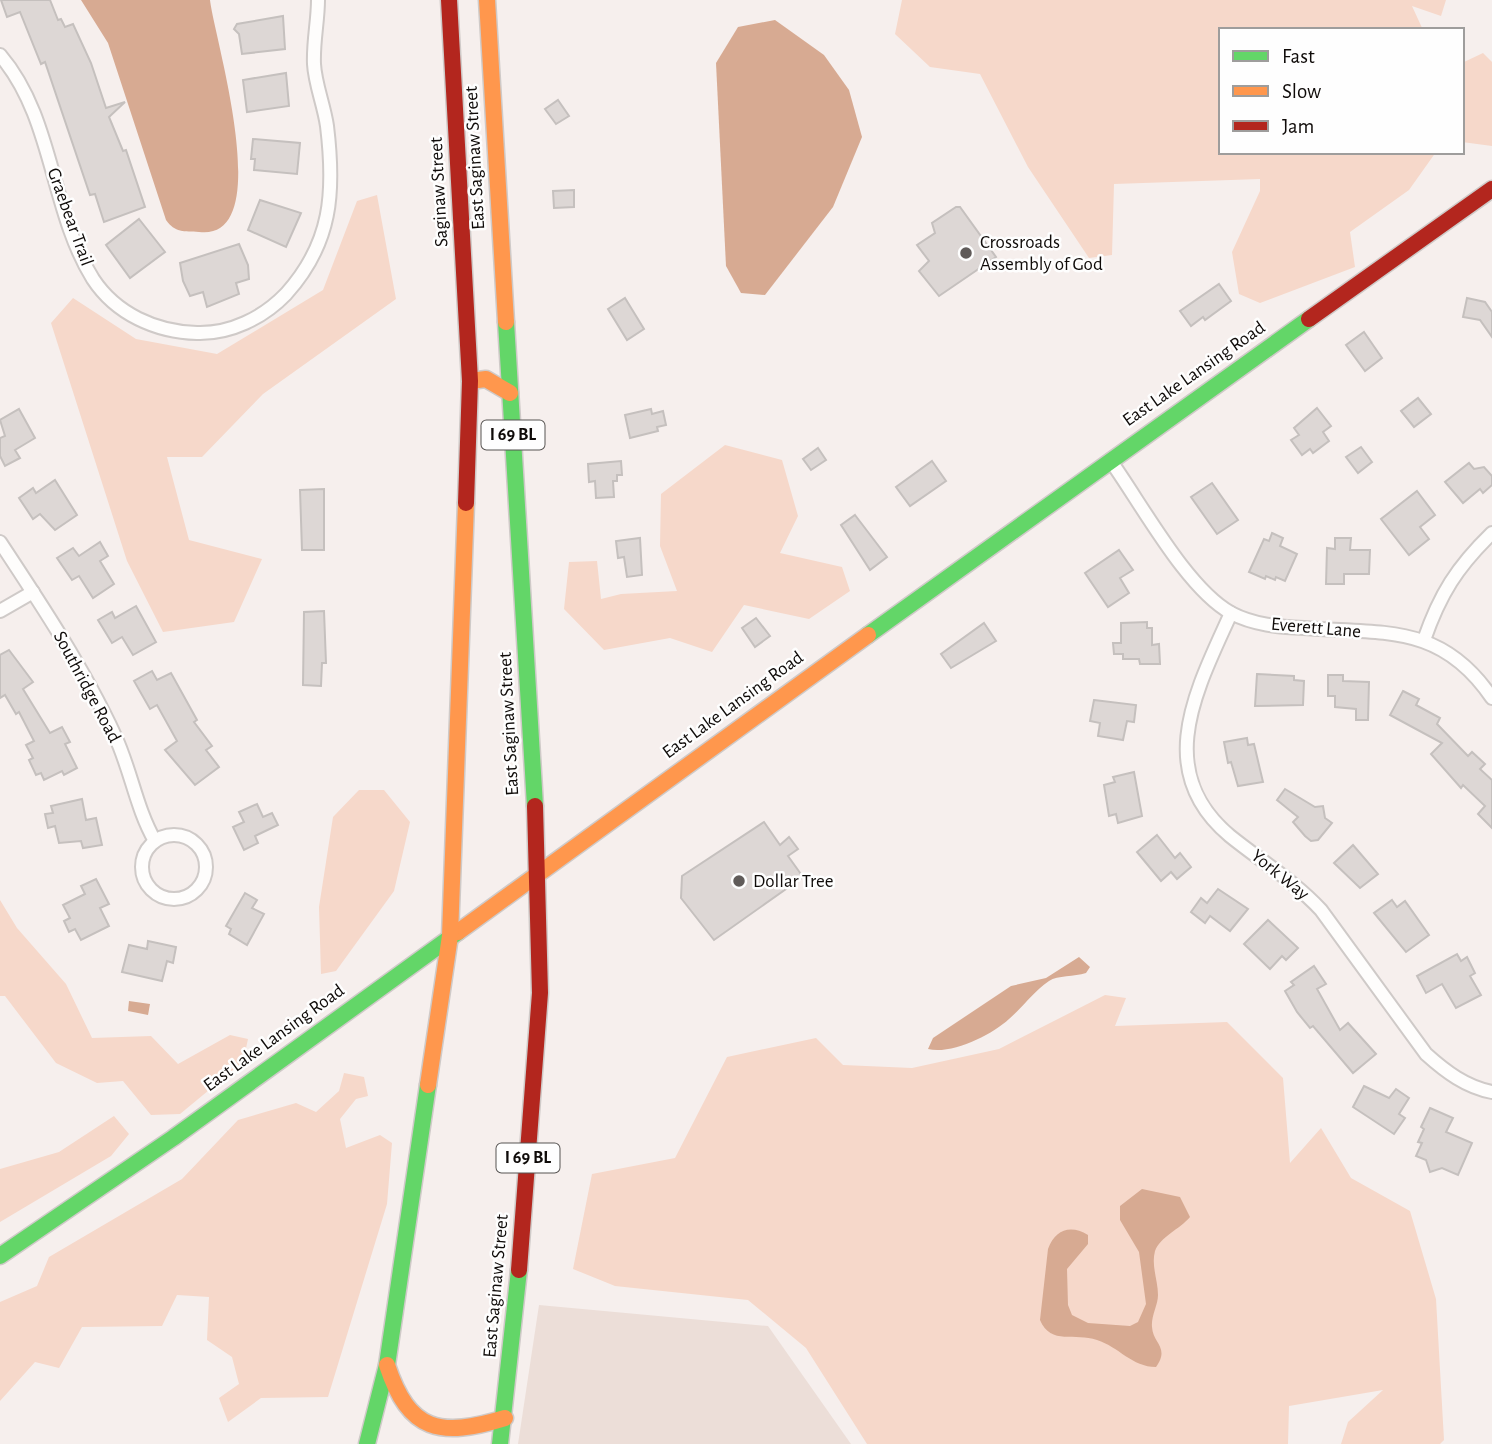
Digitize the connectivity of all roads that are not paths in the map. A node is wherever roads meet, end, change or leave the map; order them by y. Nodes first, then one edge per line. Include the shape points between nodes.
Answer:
1 (318, 0) edge
2 (449, 0) edge
3 (487, 0) edge
4 (0, 55) edge
5 (1492, 188) edge
6 (470, 381) junction
7 (510, 393) junction
8 (1110, 460) junction
9 (1492, 533) edge
10 (0, 542) edge
11 (33, 592) junction
12 (0, 611) edge
13 (1231, 612) junction
14 (1424, 640) junction
15 (1492, 698) edge
16 (155, 841) junction
17 (539, 871) junction
18 (450, 936) junction
19 (1492, 1092) edge
20 (0, 1256) edge
21 (387, 1365) junction
22 (505, 1418) junction
23 (367, 1444) edge
24 (500, 1444) edge

1 - 4 street, Graebear Trail via 314,65 327,126 331,204 322,240 301,277 274,307 245,324 208,334 172,333 144,323 94,281 79,250 27,93
2 - 6 main road, Saginaw Street / I 69 BL
3 - 7 main road, East Saginaw Street / I 69 BL
5 - 8 main road, East Lake Lansing Road
6 - 7 main road via 486,379
6 - 18 main road, I 69 BL
7 - 17 main road, East Saginaw Street / I 69 BL
8 - 13 street, Everett Lane via 1200,587
8 - 17 main road, East Lake Lansing Road
9 - 14 street via 1444,589
10 - 11 street, Southridge Road
11 - 12 street
11 - 16 street, Southridge Road via 115,736
13 - 14 street, Everett Lane via 1274,626
13 - 19 street, York Way via 1187,724 1188,769 1195,789 1228,834 1321,910 1426,1055 1446,1073
14 - 15 street, Everett Lane via 1447,649 1467,666
16 - 16 street via 175,835 201,850 203,880 188,896 167,899 157,895 144,879 143,858
17 - 18 main road, East Lake Lansing Road
17 - 22 main road, East Saginaw Street / I 69 BL via 540,993
18 - 20 main road, East Lake Lansing Road
18 - 21 main road, I 69 BL
21 - 22 main road via 398,1396 418,1419 473,1429
21 - 23 main road, I 69 BL
22 - 24 main road, East Saginaw Street / I 69 BL

